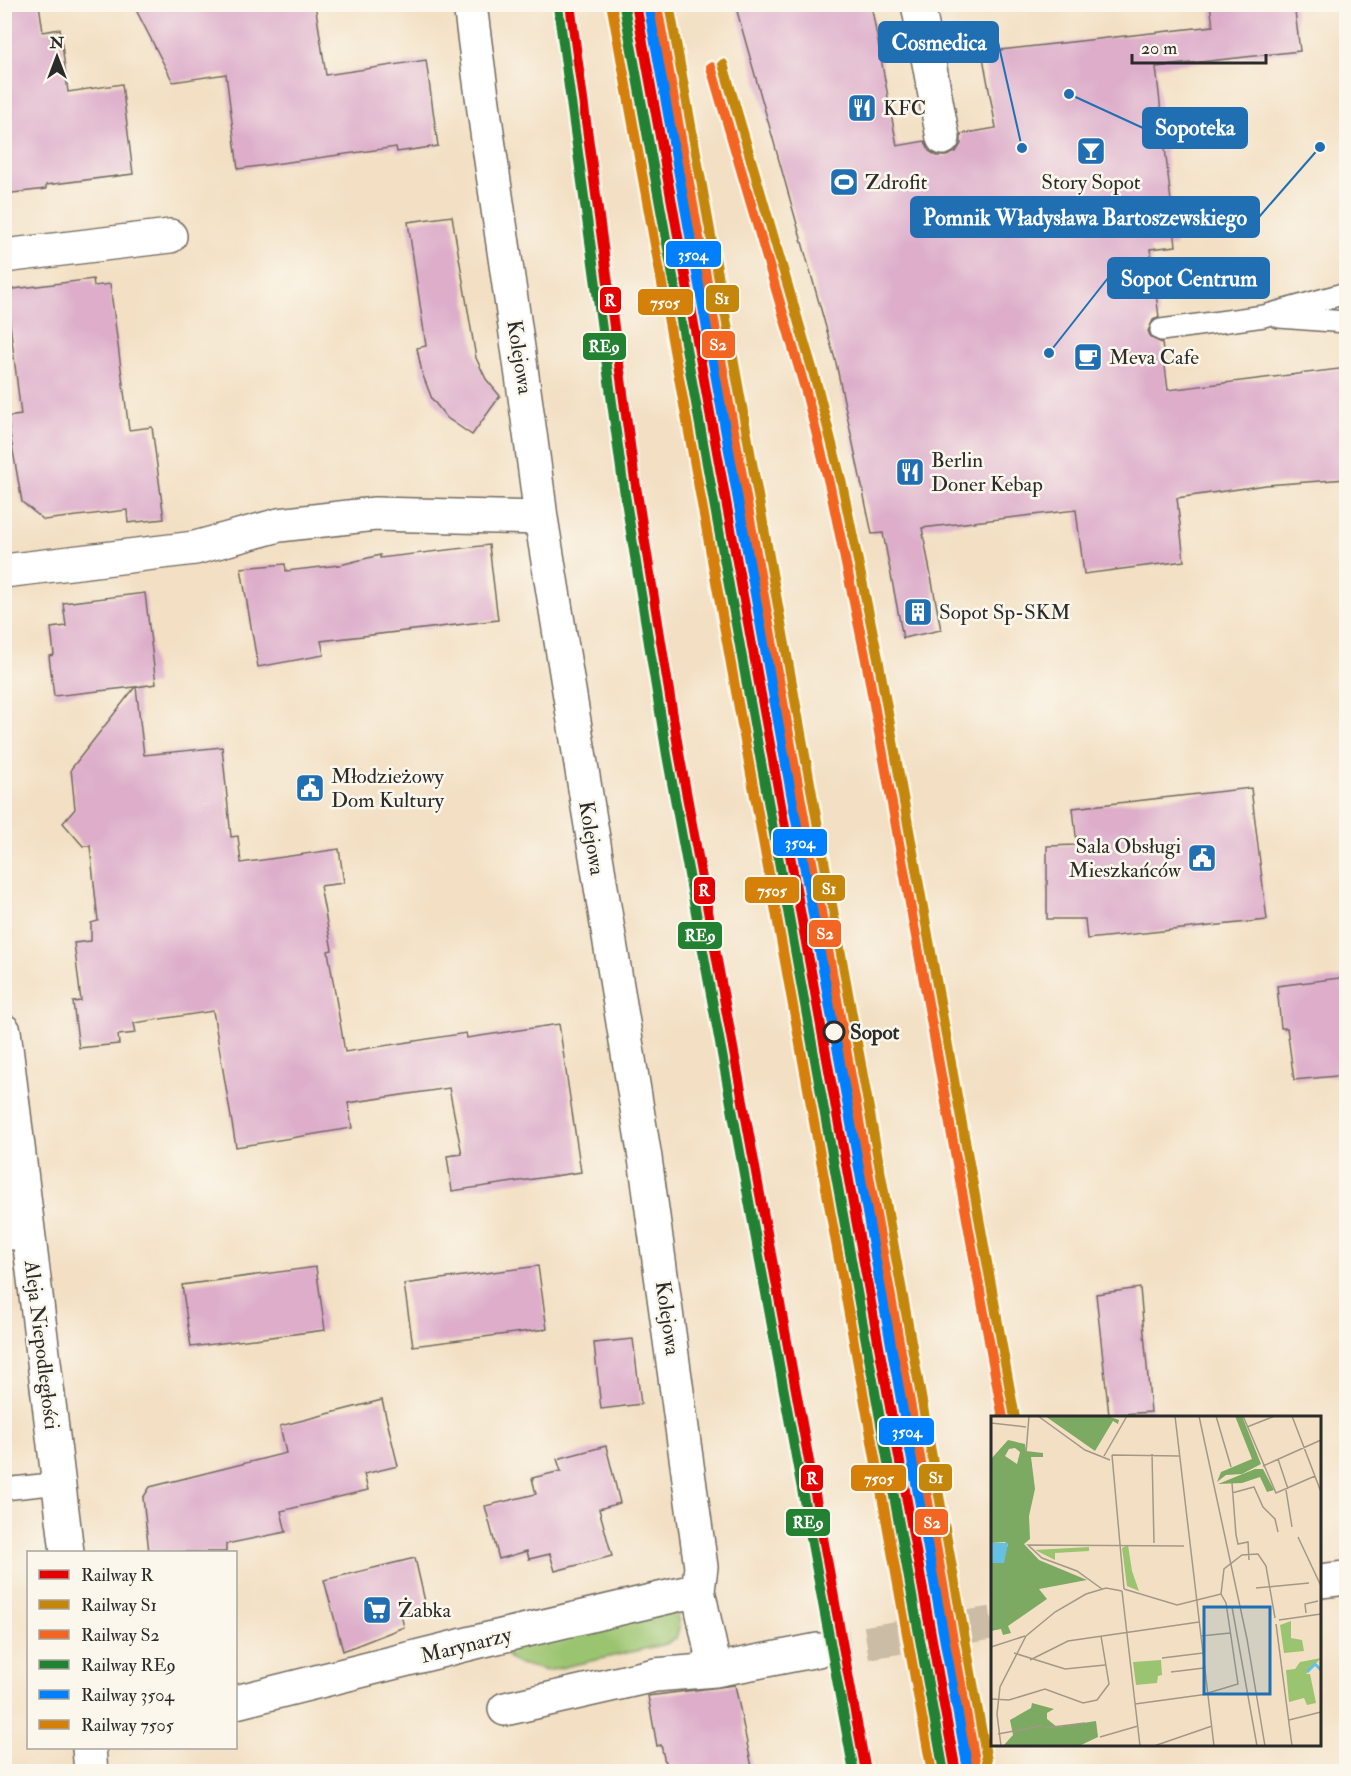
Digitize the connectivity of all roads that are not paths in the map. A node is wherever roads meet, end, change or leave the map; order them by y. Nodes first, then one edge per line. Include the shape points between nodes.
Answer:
1 (470, 4) edge
2 (918, 4) edge
3 (943, 138) dead end
4 (170, 236) dead end
5 (4, 255) edge
6 (1347, 293) edge
7 (1264, 316) junction
8 (1347, 322) edge
9 (1161, 330) dead end
10 (541, 518) junction
11 (4, 571) edge
12 (4, 1031) edge
13 (16, 1232) edge
14 (60, 1483) junction
15 (4, 1489) edge
16 (67, 1551) edge
17 (1347, 1578) edge
18 (1321, 1581) edge
19 (698, 1590) junction
20 (818, 1650) tunnel mouth
21 (715, 1670) junction
22 (237, 1702) edge
23 (505, 1709) dead end
24 (89, 1749) edge
25 (92, 1772) edge

1 - 10 street, Kolejowa
2 - 3 street
4 - 5 street
6 - 7 lane
7 - 8 lane
7 - 9 lane
10 - 11 street via 375,514 279,525 195,548
10 - 19 street, Kolejowa via 646,1169 701,1567
12 - 13 street, Aleja Niepodległości
13 - 14 street, Aleja Niepodległości
14 - 15 lane
14 - 16 street, Aleja Niepodległości
17 - 18 street
19 - 21 street, Kolejowa
19 - 22 street, Marynarzy
20 - 21 street
21 - 23 street via 655,1675
24 - 25 street

